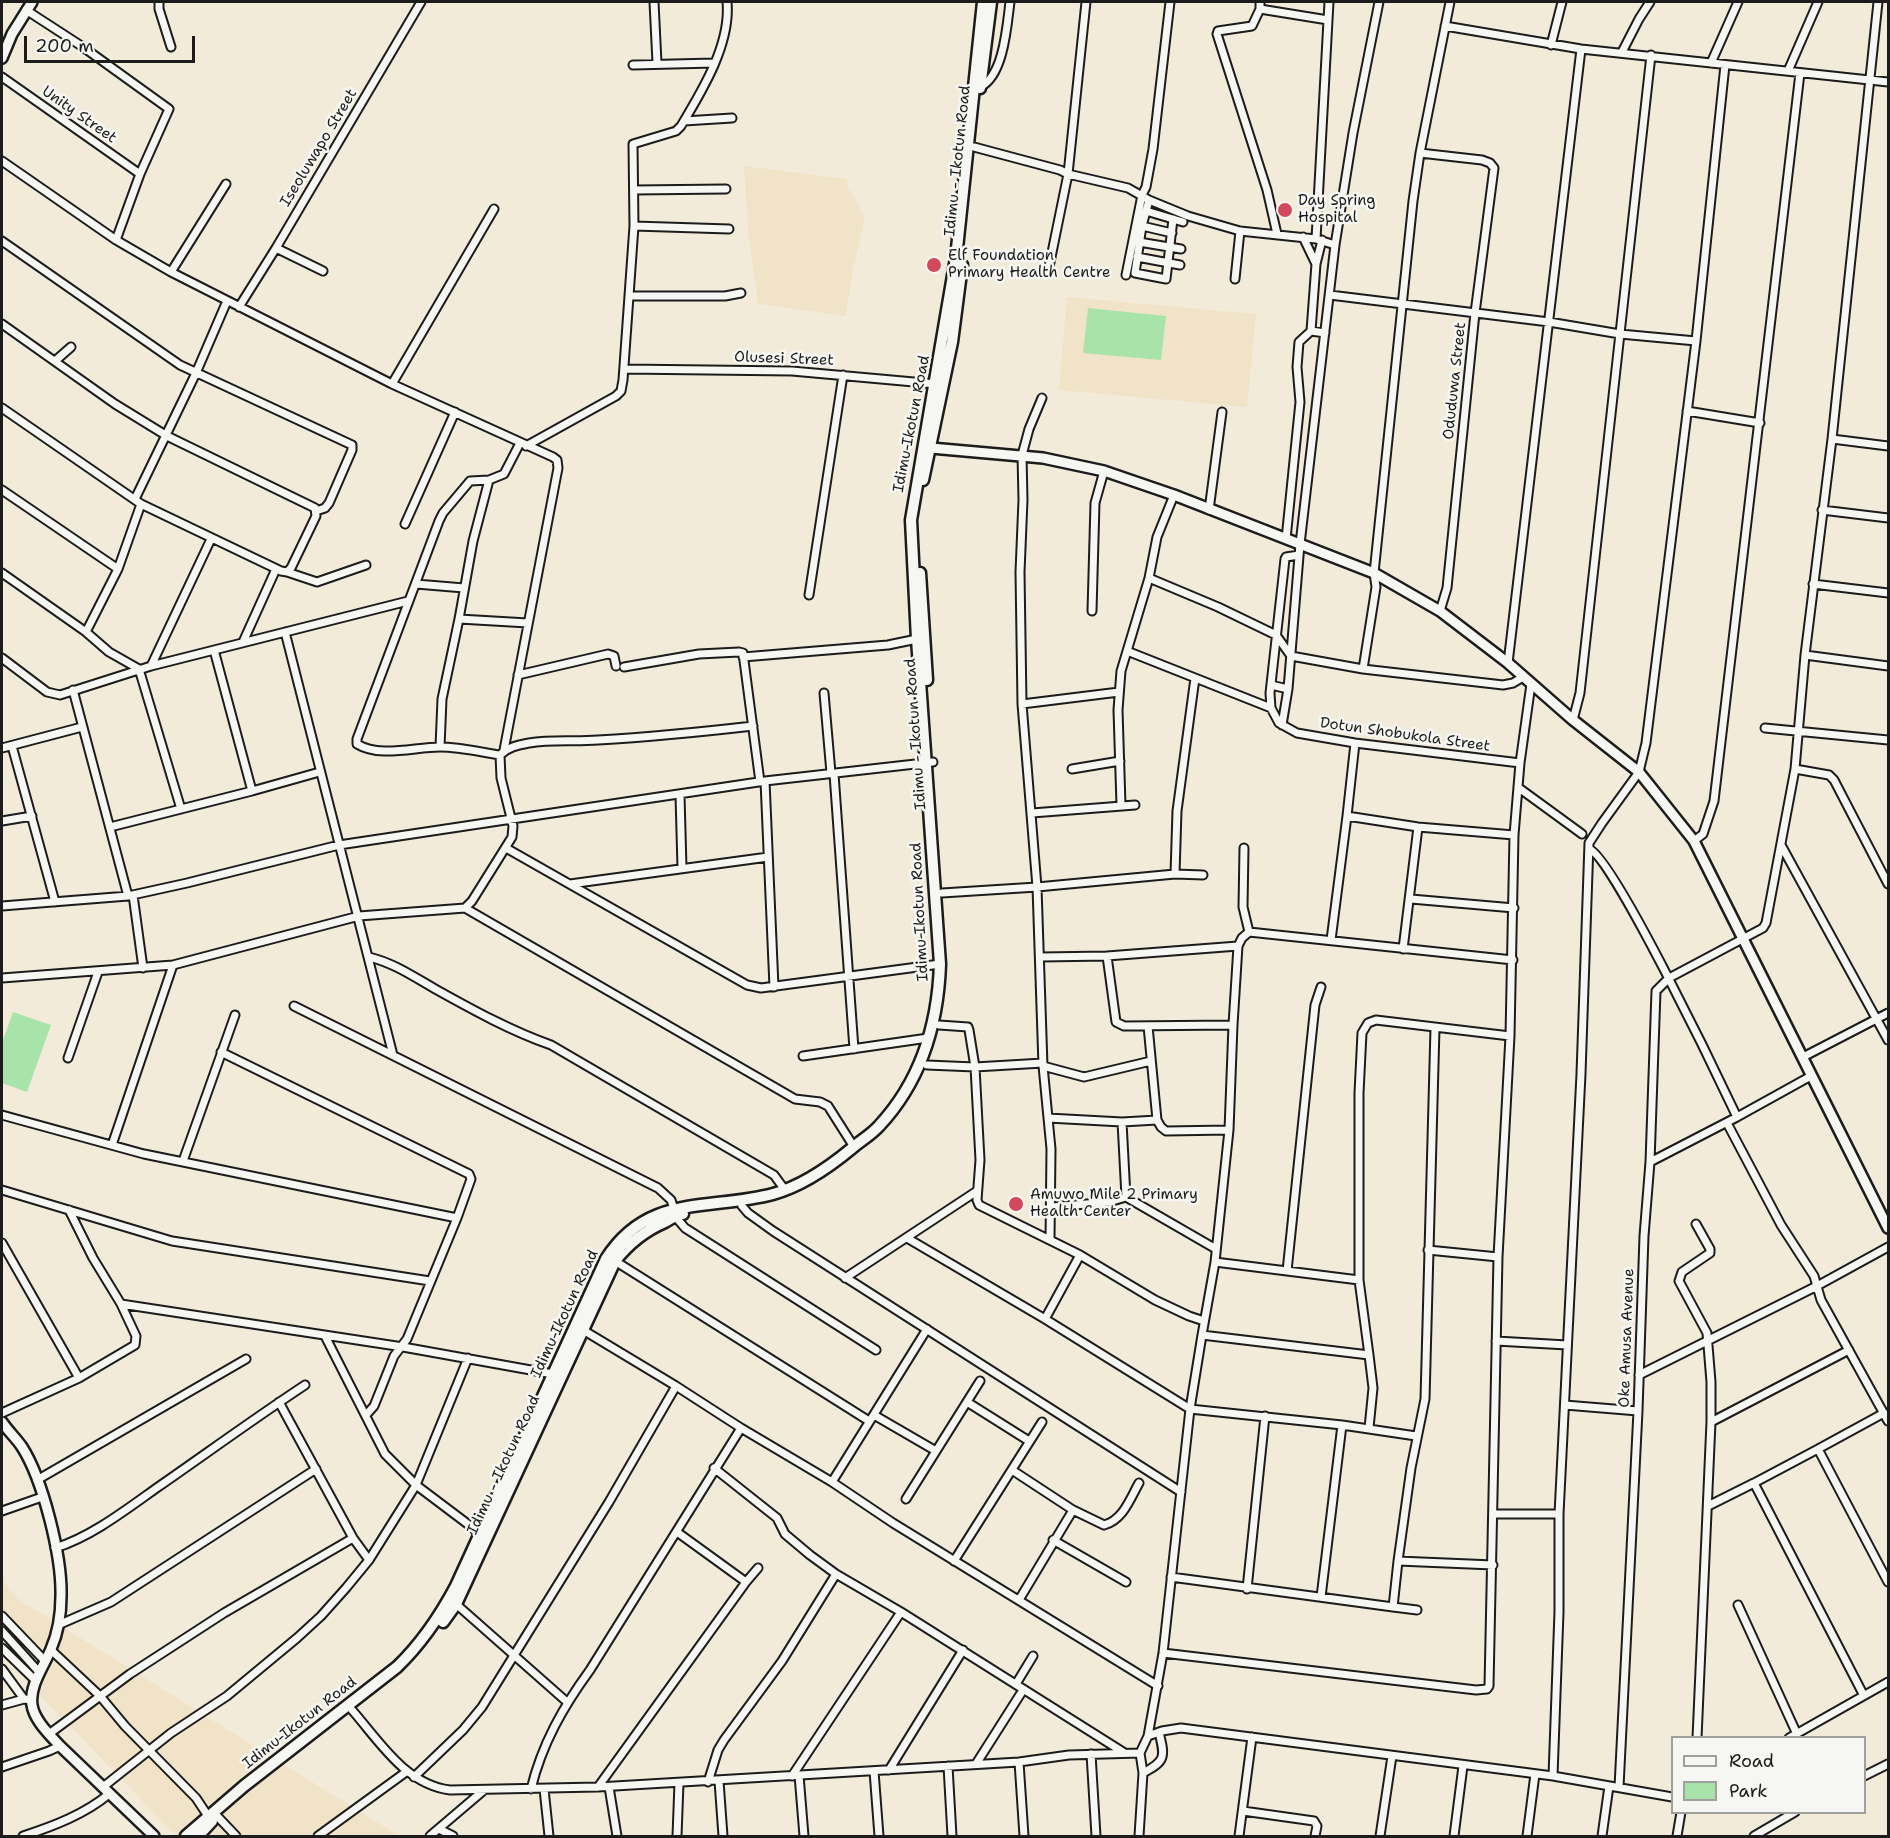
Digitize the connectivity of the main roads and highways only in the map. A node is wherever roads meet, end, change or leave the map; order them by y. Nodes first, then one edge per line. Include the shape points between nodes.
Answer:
1 (983, 2) edge
2 (991, 2) edge
3 (969, 165) junction
4 (939, 385) junction
5 (929, 762) junction
6 (850, 1152) junction
7 (674, 1212) junction
8 (482, 1538) junction
9 (213, 1816) junction
10 (186, 1836) edge
11 (198, 1836) edge

1 - 3 main road, Idimu-Ikotun Road
2 - 3 main road, Idimu - Ikotun Road
3 - 4 main road, Idimu-Ikotun Road
4 - 5 main road, Idimu - Ikotun Road via 917,527
4 - 5 main road, Idimu-Ikotun Road via 911,513 917,639
5 - 6 main road, Idimu-Ikotun Road via 938,991 916,1076 880,1125
5 - 6 main road, Idimu - Ikotun Road via 946,965 939,1025 927,1065 905,1106 883,1131
6 - 7 main road, Idimu-Ikotun Road via 785,1190
6 - 7 main road, Idimu - Ikotun Road via 820,1180 784,1198
7 - 8 main road, Idimu - Ikotun Road via 669,1220 639,1236 615,1261
7 - 8 main road, Idimu-Ikotun Road via 643,1222 614,1248 603,1266
8 - 9 main road, Idimu-Ikotun Road via 432,1628 406,1658
8 - 9 main road, Idimu - Ikotun Road via 456,1604 414,1660
9 - 10 main road, Idimu-Ikotun Road
9 - 11 main road, Idimu-Ikotun Road

